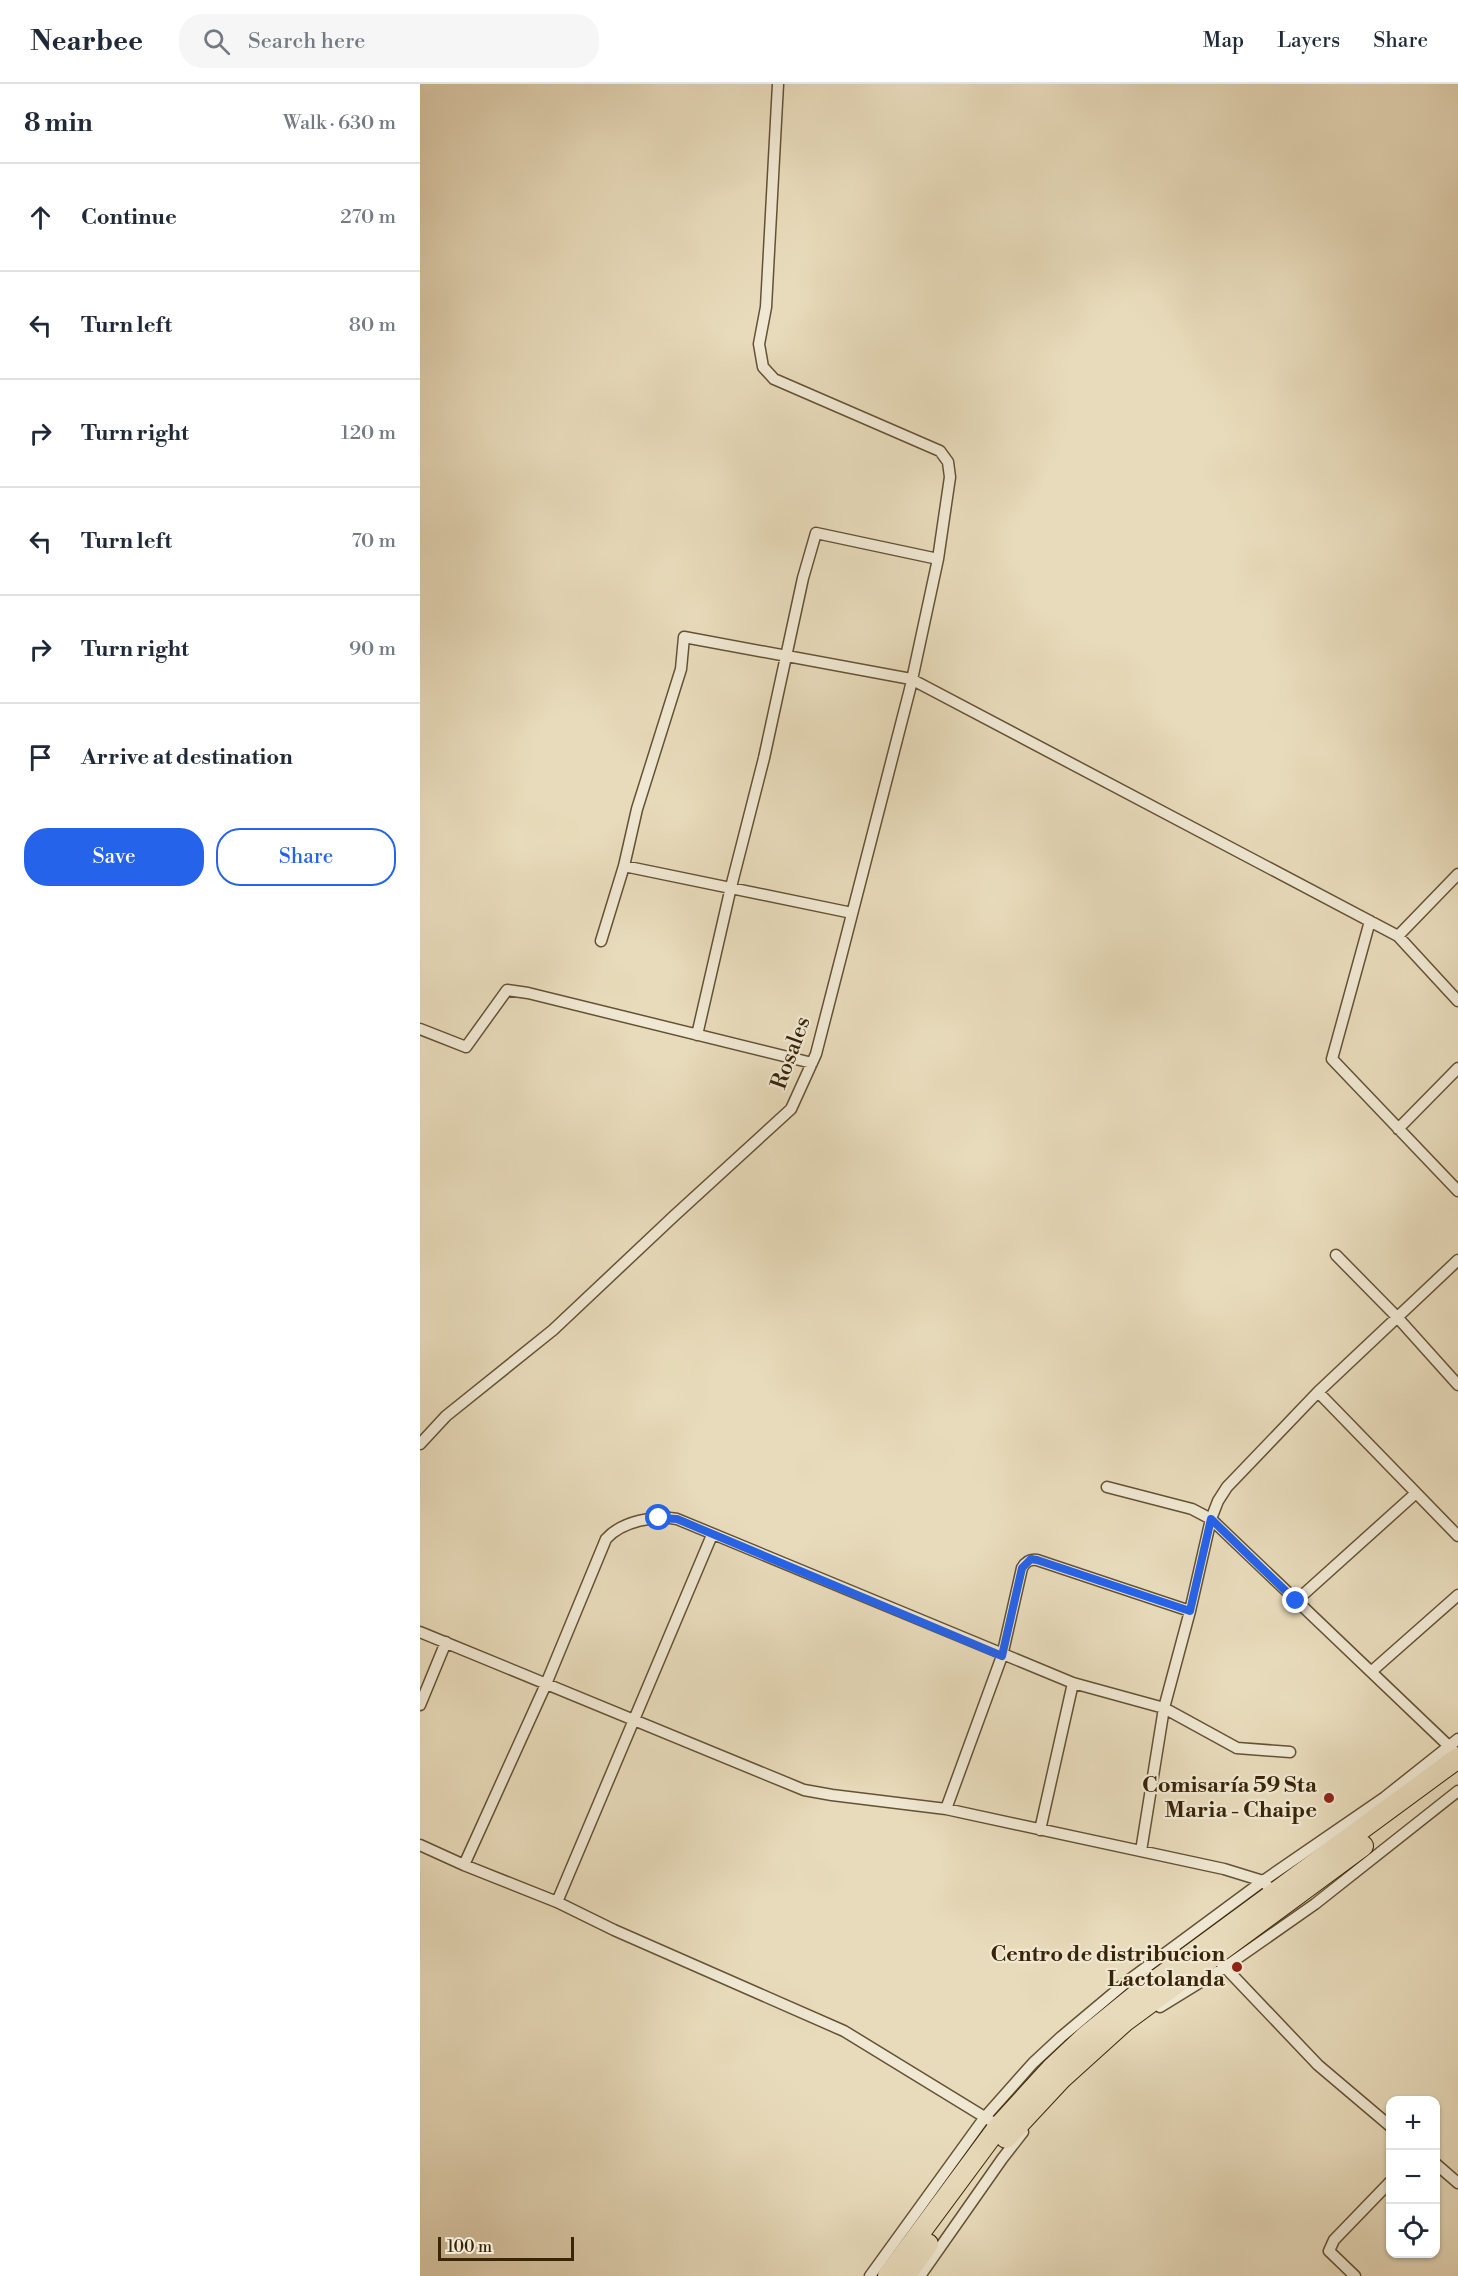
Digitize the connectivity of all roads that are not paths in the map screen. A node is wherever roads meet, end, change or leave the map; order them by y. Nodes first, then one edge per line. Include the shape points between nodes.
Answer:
1 (778, 84) edge
2 (938, 559) junction
3 (787, 656) junction
4 (911, 679) junction
5 (624, 866) junction
6 (1458, 873) edge
7 (731, 886) junction
8 (852, 913) junction
9 (1370, 921) junction
10 (1398, 936) junction
11 (601, 941) dead end
12 (1458, 1001) edge
13 (420, 1029) edge
14 (697, 1035) junction
15 (812, 1063) junction
16 (1458, 1068) edge
17 (1398, 1129) junction
18 (1458, 1191) edge
19 (1336, 1255) dead end
20 (1458, 1260) edge
21 (1397, 1317) junction
22 (1458, 1385) edge
23 (1318, 1392) junction
24 (420, 1444) edge
25 (1107, 1487) dead end
26 (1416, 1493) junction
27 (1211, 1519) junction
28 (712, 1535) junction
29 (1458, 1536) edge
30 (1458, 1595) edge
31 (1296, 1601) junction
32 (1190, 1611) junction
33 (420, 1632) edge
34 (446, 1642) junction
35 (1002, 1656) junction
36 (1372, 1671) junction
37 (1072, 1683) junction
38 (546, 1684) junction
39 (420, 1705) edge
40 (1164, 1708) junction
41 (634, 1720) junction
42 (1458, 1739) edge
43 (1290, 1752) dead end
44 (1455, 1753) edge
45 (1458, 1774) edge
46 (1458, 1791) edge
47 (946, 1809) junction
48 (1040, 1830) junction
49 (420, 1845) edge
50 (1141, 1851) junction
51 (464, 1865) junction
52 (1293, 1880) junction
53 (1268, 1887) junction
54 (557, 1902) junction
55 (1217, 1959) junction
56 (1156, 1980) junction
57 (992, 2121) junction
58 (1386, 2123) edge
59 (1440, 2167) edge
60 (1458, 2183) edge
61 (1386, 2186) edge
62 (870, 2276) edge
63 (888, 2276) edge
64 (905, 2276) edge
65 (920, 2276) edge
66 (1355, 2276) edge

1 - 2 street, Rosales via 766,307 759,344 763,367 774,379 940,451 948,462 950,477
2 - 3 street via 816,533
2 - 4 street, Rosales
3 - 4 street
3 - 5 street via 684,637 681,669 637,809
3 - 7 street
4 - 8 street, Rosales
4 - 9 street
5 - 7 street
5 - 11 street
6 - 10 street
7 - 8 street
7 - 14 street
8 - 15 street, Rosales
9 - 10 street
9 - 17 street via 1332,1059
10 - 12 street
13 - 14 street via 466,1047 507,990
14 - 15 street
15 - 24 street, Rosales via 790,1109 554,1330 446,1416
16 - 17 street
17 - 18 street
19 - 21 street
20 - 21 street
21 - 22 street
21 - 23 street
23 - 26 street
23 - 27 street via 1227,1486
25 - 27 street via 1192,1509
26 - 29 street
26 - 31 street
27 - 31 street
27 - 32 street
28 - 35 street
28 - 38 street via 668,1518 614,1530 606,1539
28 - 41 street
30 - 36 street
31 - 36 street
32 - 35 street via 1031,1559 1022,1568
32 - 40 street
33 - 34 street
34 - 38 street
34 - 39 street
35 - 37 street
35 - 47 street
36 - 44 street
37 - 40 street
37 - 48 street
38 - 41 street
38 - 51 street
40 - 43 street via 1237,1748
40 - 50 street
41 - 47 street via 804,1790
41 - 54 street
42 - 44 street
44 - 52 highway
44 - 53 street via 1385,1797
45 - 55 highway
46 - 55 street via 1315,1904
47 - 48 street
48 - 50 street
49 - 51 street
50 - 53 street via 1224,1869
51 - 54 street
52 - 53 highway
52 - 55 street via 1282,1897 1214,1947
53 - 56 highway
53 - 57 street via 1129,1980 1061,2037 1033,2063
54 - 57 street via 844,2031
55 - 56 street
55 - 58 street via 1318,2065
55 - 64 highway via 1124,2022 1038,2102 998,2149
55 - 65 street via 1178,1995 1101,2050 1077,2073 1002,2159
56 - 57 highway via 1086,2036
57 - 62 street
57 - 63 highway
59 - 60 street
61 - 66 street via 1334,2240 1329,2251

